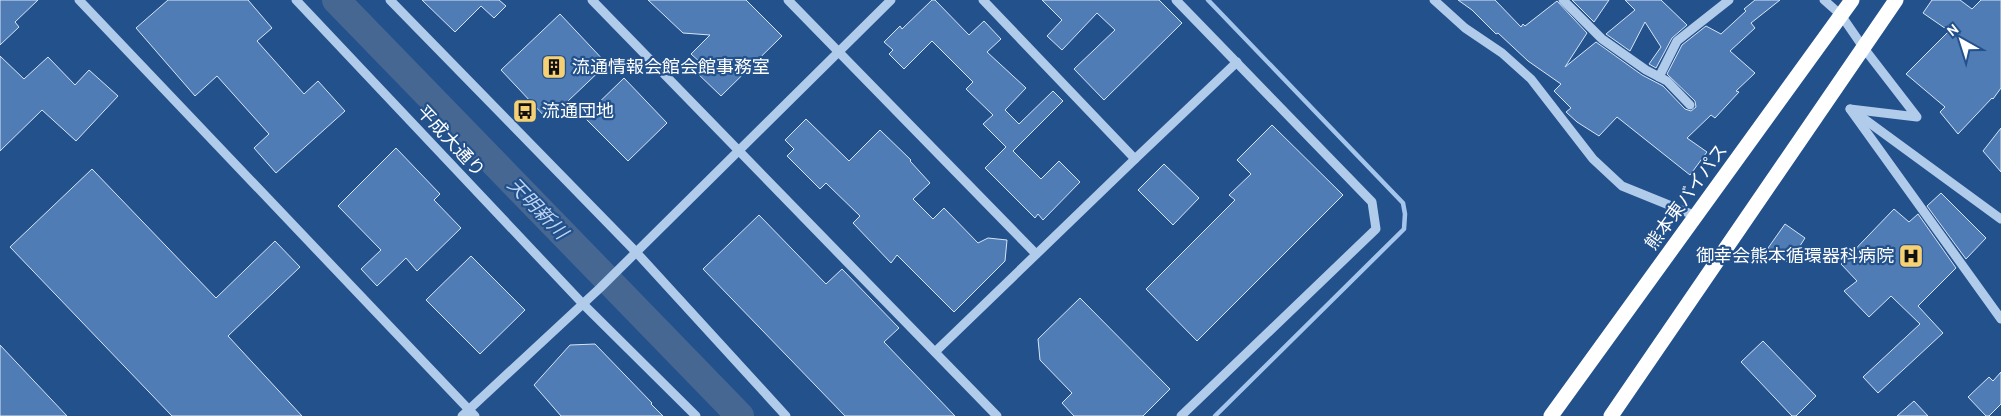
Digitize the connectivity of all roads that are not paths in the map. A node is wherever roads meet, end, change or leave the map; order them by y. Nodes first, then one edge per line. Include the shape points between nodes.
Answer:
1 (79, 0) edge
2 (296, 0) edge
3 (390, 0) edge
4 (592, 0) edge
5 (788, 0) edge
6 (891, 0) edge
7 (983, 0) edge
8 (1176, 0) edge
9 (1434, 0) edge
10 (1729, 0) edge
11 (1824, 0) edge
12 (1852, 0) edge
13 (1896, 0) edge
14 (1566, 1) edge
15 (1841, 15) junction
16 (1863, 47) junction
17 (838, 52) junction
18 (1237, 62) junction
19 (1659, 77) junction
20 (1690, 105) dead end
21 (1850, 109) junction
22 (738, 151) junction
23 (1135, 158) junction
24 (1696, 216) junction
25 (2001, 219) edge
26 (636, 252) junction
27 (1036, 254) junction
28 (583, 304) junction
29 (2001, 319) edge
30 (935, 352) junction
31 (468, 414) edge
32 (696, 416) edge
33 (786, 416) edge
34 (997, 416) edge
35 (1182, 416) edge
36 (1551, 416) edge
37 (1611, 416) edge

1 - 31 street
2 - 28 street, 平成大通り
3 - 26 street
4 - 22 street
5 - 17 street
6 - 17 street
7 - 23 street
8 - 18 street
9 - 24 street via 1531,79 1593,159 1622,186
10 - 19 street via 1677,41
11 - 15 street
12 - 15 highway, 熊本東バイパス
13 - 16 highway
14 - 19 street via 1602,39
15 - 16 street
15 - 24 highway, 熊本東バイパス
16 - 21 street via 1917,117
16 - 37 highway
17 - 22 street
17 - 27 street
18 - 23 street
18 - 35 street via 1372,202 1376,229
19 - 20 street
21 - 25 street
21 - 29 street
22 - 26 street
22 - 30 street
23 - 27 street
24 - 36 highway, 熊本東バイパス
26 - 28 street
26 - 33 street
27 - 30 street
28 - 31 street
28 - 32 street, 平成大通り
30 - 34 street

